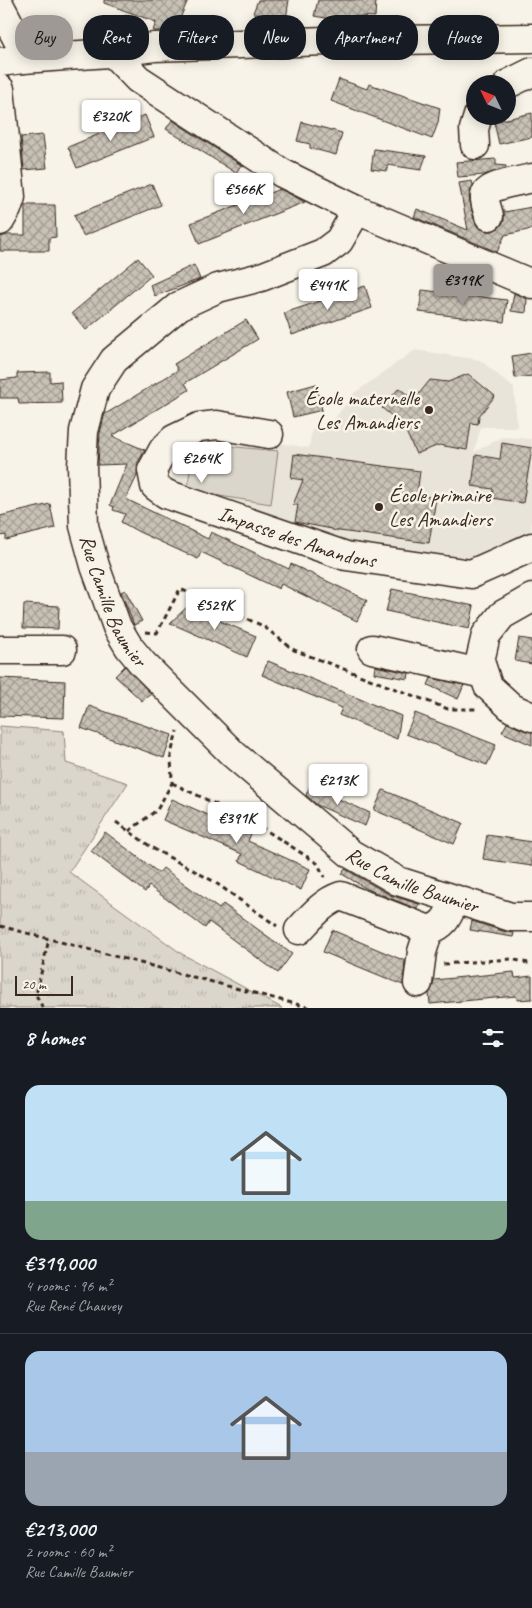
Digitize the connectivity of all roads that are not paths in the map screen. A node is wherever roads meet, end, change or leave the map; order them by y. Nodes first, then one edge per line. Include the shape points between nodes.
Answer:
1 (0, 6) edge
2 (532, 38) edge
3 (154, 47) junction
4 (149, 48) edge
5 (83, 54) edge
6 (11, 60) edge
7 (120, 60) edge
8 (532, 72) edge
9 (516, 80) edge
10 (0, 89) edge
11 (169, 100) junction
12 (475, 125) edge
13 (475, 145) dead end
14 (532, 178) edge
15 (357, 210) junction
16 (489, 216) dead end
17 (0, 221) edge
18 (532, 284) edge
19 (269, 434) dead end
20 (532, 546) edge
21 (532, 598) edge
22 (372, 648) dead end
23 (0, 650) edge
24 (62, 650) dead end
25 (484, 674) junction
26 (532, 717) edge
27 (455, 900) junction
28 (532, 917) edge
29 (299, 930) road end
30 (428, 930) junction
31 (419, 974) road end

1 - 6 street via 21,46
2 - 3 street
3 - 4 street
3 - 11 street via 160,78
5 - 6 street
7 - 11 street via 138,79
8 - 9 street
10 - 17 street via 11,197
11 - 15 street via 282,173
12 - 13 street
14 - 16 street via 487,191 484,197
15 - 18 street
15 - 27 street, Rue Camille Baumier via 339,241 323,253 261,277 218,288 179,306 114,360 96,389 84,432 84,526 117,626 143,664 233,754 350,854 398,881
19 - 20 street, Impasse des Amandons via 217,425 198,427 174,439 163,450 152,470 155,486 166,494 346,556 471,574
21 - 25 street via 502,615 486,635 480,662
22 - 25 street
23 - 24 street
25 - 26 street via 488,686 512,708
27 - 28 street, Rue Camille Baumier via 511,917
27 - 30 street via 446,920 439,927
29 - 30 street via 330,900 341,896
30 - 31 street

